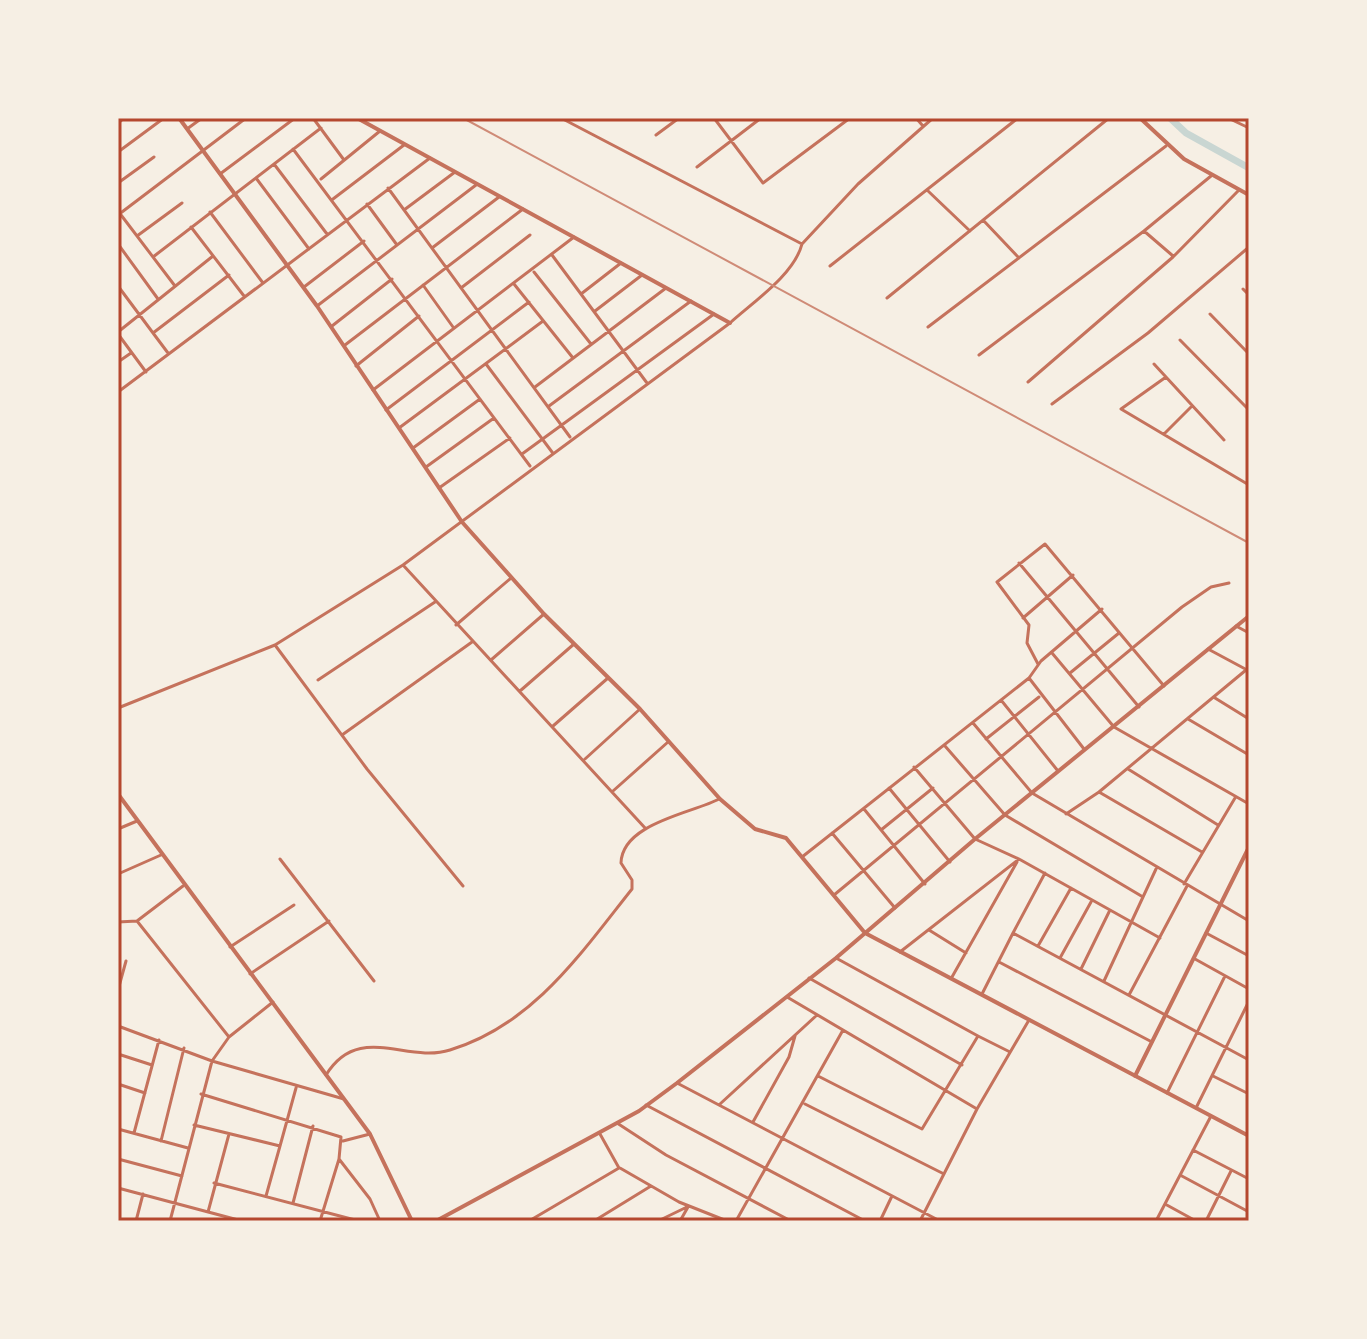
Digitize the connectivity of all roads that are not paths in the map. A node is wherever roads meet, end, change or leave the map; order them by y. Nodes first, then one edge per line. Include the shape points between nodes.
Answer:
1 (124, 118) edge
2 (164, 118) edge
3 (179, 118) edge
4 (202, 118) edge
5 (246, 118) edge
6 (295, 118) edge
7 (313, 118) edge
8 (357, 118) edge
9 (561, 118) edge
10 (679, 118) edge
11 (714, 118) edge
12 (761, 118) edge
13 (850, 118) edge
14 (916, 118) edge
15 (933, 118) edge
16 (1018, 118) edge
17 (1109, 118) edge
18 (1140, 118) edge
19 (1228, 118) edge
20 (1245, 118) edge
21 (118, 123) edge
22 (1240, 124) junction
23 (923, 126) junction
24 (321, 128) junction
25 (1249, 128) edge
26 (187, 129) junction
27 (380, 131) junction
28 (656, 135) dead end
29 (731, 141) junction
30 (405, 144) junction
31 (1166, 146) junction
32 (293, 149) junction
33 (203, 151) junction
34 (118, 152) edge
35 (154, 157) dead end
36 (430, 158) junction
37 (344, 160) junction
38 (274, 163) junction
39 (697, 167) dead end
40 (455, 172) junction
41 (220, 174) junction
42 (1211, 176) junction
43 (255, 177) junction
44 (319, 180) junction
45 (118, 183) edge
46 (477, 184) junction
47 (388, 188) junction
48 (927, 190) junction
49 (1239, 190) junction
50 (234, 193) junction
51 (1249, 195) edge
52 (500, 196) junction
53 (333, 199) junction
54 (182, 203) dead end
55 (367, 204) junction
56 (523, 209) junction
57 (404, 210) junction
58 (210, 212) junction
59 (119, 213) edge
60 (348, 218) junction
61 (983, 220) junction
62 (191, 227) junction
63 (419, 230) junction
64 (970, 231) junction
65 (1144, 231) junction
66 (327, 234) junction
67 (530, 235) dead end
68 (137, 236) junction
69 (574, 237) junction
70 (364, 241) junction
71 (118, 244) edge
72 (802, 244) junction
73 (397, 245) junction
74 (1249, 247) edge
75 (432, 248) junction
76 (309, 249) junction
77 (552, 255) junction
78 (213, 256) junction
79 (153, 257) junction
80 (1173, 257) junction
81 (1019, 258) junction
82 (377, 259) junction
83 (621, 263) junction
84 (286, 266) junction
85 (830, 266) dead end
86 (447, 268) junction
87 (533, 270) junction
88 (229, 275) junction
89 (642, 275) junction
90 (392, 279) junction
91 (263, 283) junction
92 (514, 284) junction
93 (423, 285) junction
94 (118, 286) edge
95 (175, 286) junction
96 (303, 287) junction
97 (461, 288) junction
98 (666, 288) junction
99 (1243, 289) dead end
100 (581, 294) junction
101 (1249, 295) edge
102 (244, 296) junction
103 (405, 297) junction
104 (887, 298) dead end
105 (158, 299) junction
106 (691, 301) junction
107 (529, 302) junction
108 (317, 306) junction
109 (476, 309) junction
110 (594, 312) junction
111 (138, 313) junction
112 (714, 314) junction
113 (1210, 314) dead end
114 (419, 316) junction
115 (543, 321) junction
116 (730, 323) junction
117 (453, 327) junction
118 (928, 327) dead end
119 (330, 328) junction
120 (491, 329) junction
121 (609, 331) junction
122 (118, 333) edge
123 (153, 333) junction
124 (436, 340) junction
125 (1180, 340) dead end
126 (591, 344) junction
127 (343, 346) junction
128 (505, 349) junction
129 (624, 351) junction
130 (131, 353) junction
131 (169, 354) junction
132 (1249, 354) edge
133 (979, 355) dead end
134 (573, 358) junction
135 (451, 360) junction
136 (118, 362) edge
137 (486, 364) junction
138 (1154, 364) dead end
139 (356, 366) junction
140 (638, 371) junction
141 (146, 372) junction
142 (1166, 377) junction
143 (465, 379) junction
144 (1028, 382) dead end
145 (647, 383) junction
146 (534, 388) junction
147 (119, 390) edge
148 (372, 391) junction
149 (480, 399) junction
150 (1052, 404) dead end
151 (1192, 406) junction
152 (548, 407) junction
153 (386, 410) junction
154 (1249, 410) edge
155 (494, 418) junction
156 (562, 426) junction
157 (399, 428) junction
158 (1163, 435) junction
159 (510, 438) junction
160 (571, 438) junction
161 (543, 439) junction
162 (1224, 440) dead end
163 (413, 448) junction
164 (552, 452) junction
165 (522, 454) junction
166 (425, 467) junction
167 (531, 467) junction
168 (1249, 485) edge
169 (439, 488) junction
170 (462, 522) junction
171 (1019, 563) junction
172 (403, 565) junction
173 (1073, 575) junction
174 (511, 578) junction
175 (1229, 583) dead end
176 (1048, 596) junction
177 (436, 601) junction
178 (1102, 609) junction
179 (544, 614) junction
180 (1249, 616) edge
181 (1023, 618) junction
182 (456, 625) junction
183 (1236, 626) junction
184 (1077, 630) junction
185 (1121, 632) junction
186 (1249, 633) edge
187 (472, 642) junction
188 (574, 644) junction
189 (275, 645) junction
190 (1133, 647) junction
191 (1208, 649) junction
192 (1051, 652) junction
193 (1096, 652) junction
194 (491, 660) junction
195 (1038, 664) junction
196 (1109, 668) junction
197 (1248, 671) edge
198 (1070, 673) junction
199 (608, 678) junction
200 (1029, 678) junction
201 (318, 680) dead end
202 (1164, 686) junction
203 (1083, 689) junction
204 (520, 691) junction
205 (1040, 696) junction
206 (1214, 697) junction
207 (1001, 700) junction
208 (1139, 707) junction
209 (118, 708) edge
210 (640, 709) junction
211 (1053, 712) junction
212 (1015, 716) junction
213 (1188, 719) junction
214 (1249, 719) edge
215 (973, 722) junction
216 (553, 726) junction
217 (1114, 727) junction
218 (1028, 733) junction
219 (342, 735) junction
220 (986, 739) junction
221 (668, 742) junction
222 (944, 745) junction
223 (1084, 749) junction
224 (1152, 749) junction
225 (1249, 755) edge
226 (999, 757) junction
227 (585, 759) junction
228 (914, 767) junction
229 (1128, 769) junction
230 (1058, 771) junction
231 (974, 779) junction
232 (888, 787) junction
233 (933, 788) junction
234 (613, 791) junction
235 (1099, 792) junction
236 (1032, 793) junction
237 (118, 794) edge
238 (1235, 796) junction
239 (720, 799) junction
240 (945, 801) junction
241 (1249, 804) edge
242 (863, 808) junction
243 (907, 809) junction
244 (1066, 814) junction
245 (1005, 815) junction
246 (137, 821) junction
247 (920, 825) junction
248 (1218, 825) junction
249 (118, 829) edge
250 (646, 829) junction
251 (881, 830) junction
252 (832, 833) junction
253 (975, 839) junction
254 (894, 846) junction
255 (1249, 847) edge
256 (1202, 852) junction
257 (161, 855) junction
258 (802, 857) junction
259 (280, 859) dead end
260 (1019, 859) junction
261 (950, 862) junction
262 (1156, 868) junction
263 (864, 871) junction
264 (1045, 873) junction
265 (118, 874) edge
266 (925, 884) junction
267 (1186, 885) junction
268 (183, 886) junction
269 (463, 886) dead end
270 (1071, 888) junction
271 (834, 895) junction
272 (1143, 897) junction
273 (1092, 900) junction
274 (294, 905) dead end
275 (1220, 906) junction
276 (895, 908) junction
277 (1110, 910) junction
278 (137, 921) junction
279 (329, 921) junction
280 (1249, 921) edge
281 (118, 922) edge
282 (1132, 923) junction
283 (929, 930) junction
284 (865, 933) junction
285 (1013, 933) junction
286 (1206, 933) junction
287 (1160, 938) junction
288 (1038, 946) junction
289 (230, 947) junction
290 (900, 952) junction
291 (966, 953) junction
292 (1249, 956) edge
293 (836, 958) junction
294 (1060, 958) junction
295 (1195, 959) junction
296 (126, 961) dead end
297 (998, 962) junction
298 (1081, 969) junction
299 (250, 974) junction
300 (1225, 976) junction
301 (808, 978) junction
302 (951, 979) junction
303 (374, 981) dead end
304 (1104, 981) junction
305 (1249, 989) edge
306 (118, 990) edge
307 (982, 995) junction
308 (1129, 995) junction
309 (786, 996) junction
310 (1249, 1001) edge
311 (273, 1002) junction
312 (817, 1015) junction
313 (1165, 1015) junction
314 (1029, 1020) junction
315 (118, 1026) edge
316 (843, 1030) junction
317 (1197, 1032) junction
318 (796, 1034) junction
319 (978, 1036) junction
320 (229, 1037) junction
321 (159, 1040) junction
322 (1152, 1042) junction
323 (1226, 1047) junction
324 (184, 1048) junction
325 (1010, 1052) junction
326 (118, 1054) edge
327 (1249, 1060) edge
328 (212, 1061) junction
329 (152, 1065) junction
330 (962, 1065) junction
331 (326, 1075) junction
332 (1212, 1075) junction
333 (818, 1076) junction
334 (1135, 1076) junction
335 (677, 1083) junction
336 (118, 1084) edge
337 (296, 1088) junction
338 (947, 1091) junction
339 (145, 1093) junction
340 (1167, 1093) junction
341 (201, 1094) junction
342 (1249, 1094) edge
343 (344, 1099) junction
344 (803, 1103) junction
345 (646, 1105) junction
346 (719, 1105) junction
347 (1196, 1108) junction
348 (977, 1109) junction
349 (1211, 1116) junction
350 (287, 1119) junction
351 (753, 1122) junction
352 (617, 1123) junction
353 (194, 1125) junction
354 (313, 1126) junction
355 (118, 1129) edge
356 (599, 1132) junction
357 (134, 1133) junction
358 (229, 1134) junction
359 (370, 1134) junction
360 (1249, 1136) edge
361 (784, 1139) junction
362 (161, 1141) junction
363 (343, 1141) junction
364 (280, 1146) junction
365 (188, 1148) junction
366 (1193, 1150) junction
367 (118, 1159) edge
368 (339, 1159) junction
369 (619, 1168) junction
370 (766, 1169) junction
371 (1232, 1170) junction
372 (944, 1174) junction
373 (1180, 1175) junction
374 (182, 1176) junction
375 (1249, 1179) edge
376 (214, 1183) junction
377 (651, 1186) junction
378 (118, 1188) edge
379 (143, 1194) junction
380 (266, 1196) junction
381 (892, 1196) junction
382 (1218, 1196) junction
383 (749, 1198) junction
384 (175, 1203) junction
385 (293, 1203) junction
386 (1165, 1204) junction
387 (689, 1206) junction
388 (322, 1211) junction
389 (208, 1212) junction
390 (1249, 1212) edge
391 (925, 1213) junction
392 (709, 1214) junction
393 (136, 1221) edge
394 (170, 1221) edge
395 (242, 1221) edge
396 (320, 1221) edge
397 (359, 1221) edge
398 (380, 1221) edge
399 (412, 1221) edge
400 (436, 1221) edge
401 (529, 1221) edge
402 (594, 1221) edge
403 (658, 1221) edge
404 (680, 1221) edge
405 (705, 1221) edge
406 (727, 1221) edge
407 (736, 1221) edge
408 (791, 1221) edge
409 (865, 1221) edge
410 (880, 1221) edge
411 (920, 1221) edge
412 (940, 1221) edge
413 (1156, 1221) edge
414 (1196, 1221) edge
415 (1206, 1221) edge

1 - 21 street
2 - 34 street
3 - 26 street
4 - 26 street
5 - 33 street
6 - 41 street
7 - 24 street
8 - 27 street
9 - 72 street
10 - 28 street
11 - 29 street
12 - 29 street
13 - 29 street via 763,183
14 - 23 street
15 - 23 street
16 - 48 street
17 - 61 street
18 - 31 street
19 - 22 street
20 - 22 street
22 - 25 street
23 - 72 street
24 - 32 street
24 - 37 street
26 - 33 street
27 - 30 street
27 - 37 street
29 - 39 street
30 - 36 street
30 - 53 street
31 - 42 street
31 - 81 street
32 - 38 street
32 - 44 street
33 - 41 street
33 - 59 street
35 - 45 street
36 - 40 street
36 - 47 street
37 - 44 street
38 - 43 street
38 - 66 street
40 - 46 street
40 - 57 street
41 - 50 street
42 - 49 street
42 - 65 street
43 - 50 street
43 - 76 street
44 - 53 street
46 - 52 street
46 - 63 street
47 - 55 street
47 - 57 street
48 - 64 street
48 - 85 street
49 - 51 street
49 - 80 street
50 - 58 street
50 - 84 street
52 - 56 street
52 - 75 street
53 - 60 street
54 - 68 street
55 - 60 street
55 - 73 street
56 - 69 street
56 - 86 street
57 - 63 street
58 - 62 street
58 - 91 street
59 - 68 street
60 - 66 street
60 - 70 street
61 - 64 street
61 - 81 street
62 - 78 street
62 - 79 street
63 - 73 street
63 - 75 street
64 - 104 street
65 - 80 street
65 - 133 street
66 - 76 street
67 - 97 street
68 - 79 street
69 - 77 street
69 - 83 street
70 - 82 street
70 - 96 street
71 - 105 street
72 - 116 street via 772,284
73 - 82 street
74 - 150 street via 1148,333
75 - 86 street
76 - 84 street
77 - 87 street
77 - 100 street
78 - 88 street
78 - 95 street
79 - 95 street
80 - 144 street
81 - 118 street
82 - 90 street
82 - 108 street
83 - 89 street
83 - 100 street
84 - 91 street
84 - 96 street
86 - 93 street
86 - 97 street
87 - 92 street
87 - 126 street
88 - 102 street
88 - 123 street
89 - 98 street
89 - 110 street
90 - 103 street
90 - 119 street
91 - 102 street
92 - 107 street
92 - 109 street
93 - 103 street
93 - 117 street
94 - 111 street
95 - 105 street
96 - 108 street
97 - 109 street
98 - 106 street
98 - 121 street
99 - 101 street
100 - 110 street
102 - 131 street
103 - 114 street
103 - 127 street
105 - 111 street
106 - 112 street
106 - 129 street
107 - 115 street
107 - 120 street
108 - 119 street
109 - 117 street
109 - 120 street
110 - 121 street
111 - 122 street
111 - 123 street
112 - 116 street
112 - 140 street
113 - 132 street
114 - 124 street
114 - 139 street
115 - 128 street
115 - 134 street
116 - 145 street
117 - 124 street
119 - 127 street
120 - 128 street
120 - 135 street
121 - 126 street
121 - 129 street
122 - 130 street
123 - 131 street
124 - 135 street
124 - 148 street
125 - 154 street
126 - 134 street
127 - 139 street
128 - 137 street
128 - 146 street
129 - 140 street
129 - 152 street
130 - 136 street
130 - 141 street
131 - 141 street
134 - 146 street
135 - 143 street
135 - 153 street
137 - 143 street
137 - 161 street
138 - 142 street
139 - 148 street
140 - 145 street
140 - 156 street
141 - 147 street
142 - 151 street
142 - 158 street via 1121,409
143 - 149 street
143 - 157 street
145 - 160 street
146 - 152 street
148 - 153 street
149 - 155 street
149 - 163 street
151 - 158 street
151 - 162 street
152 - 156 street
153 - 157 street
155 - 159 street
155 - 166 street
156 - 160 street
156 - 161 street
157 - 163 street
158 - 168 street
159 - 165 street
159 - 169 street
160 - 164 street
161 - 164 street
161 - 165 street
163 - 166 street
164 - 167 street
165 - 167 street
166 - 169 street
167 - 170 street
169 - 170 street
170 - 172 street
170 - 174 street
171 - 173 street via 1045,544
171 - 176 street
171 - 181 street via 996,585
172 - 177 street
172 - 189 street
173 - 176 street
173 - 178 street
174 - 179 street
174 - 182 street
175 - 190 street via 1206,590
176 - 181 street
176 - 184 street
177 - 182 street
177 - 201 street
178 - 184 street
178 - 185 street
179 - 188 street
179 - 194 street
180 - 183 street
181 - 195 street
182 - 187 street
183 - 186 street
183 - 191 street
184 - 192 street
184 - 193 street
185 - 190 street
185 - 193 street
187 - 194 street
187 - 219 street
188 - 199 street
188 - 204 street
189 - 209 street
189 - 219 street
190 - 196 street
190 - 202 street
191 - 197 street
191 - 202 street
192 - 195 street
192 - 198 street
193 - 196 street
193 - 198 street
194 - 204 street
195 - 200 street
196 - 203 street
196 - 208 street
197 - 206 street
198 - 203 street
199 - 210 street
199 - 216 street
200 - 205 street
200 - 207 street
202 - 208 street
203 - 211 street
203 - 217 street
204 - 216 street
205 - 211 street
205 - 212 street
206 - 213 street
206 - 214 street
207 - 212 street
207 - 215 street
208 - 217 street
210 - 221 street
210 - 227 street
211 - 218 street
211 - 223 street
212 - 218 street
212 - 220 street
213 - 224 street
213 - 225 street
215 - 220 street
215 - 222 street
216 - 227 street
217 - 223 street
217 - 224 street
218 - 226 street
218 - 230 street
219 - 269 street
220 - 226 street
221 - 234 street
221 - 239 street
222 - 228 street
222 - 231 street
223 - 230 street
224 - 229 street
224 - 238 street
226 - 231 street
226 - 236 street
227 - 234 street
228 - 232 street
228 - 233 street
229 - 235 street
229 - 248 street
230 - 236 street
231 - 240 street
231 - 245 street
232 - 242 street
232 - 243 street
233 - 240 street
233 - 243 street
234 - 250 street
235 - 244 street
235 - 256 street
236 - 244 street
236 - 245 street
237 - 246 street
238 - 241 street
238 - 248 street
239 - 250 street
239 - 258 street via 755,829 786,838
240 - 247 street
240 - 253 street
242 - 251 street
242 - 252 street
243 - 247 street
243 - 251 street
244 - 262 street
245 - 253 street
245 - 272 street
246 - 249 street
246 - 257 street
247 - 254 street
247 - 261 street
248 - 256 street
250 - 331 street via 620,858 632,889 579,959 530,1006 450,1050 433,1054 371,1047 341,1057
251 - 254 street
252 - 258 street
252 - 263 street
253 - 260 street
253 - 261 street
254 - 263 street
254 - 266 street
255 - 275 street
256 - 267 street
257 - 265 street
257 - 268 street
258 - 271 street
259 - 279 street
260 - 264 street
260 - 283 street
260 - 291 street
261 - 266 street
262 - 267 street
262 - 272 street
263 - 271 street
263 - 276 street
264 - 270 street
264 - 285 street
266 - 276 street
267 - 275 street
267 - 287 street
268 - 278 street
268 - 289 street
270 - 273 street
270 - 288 street
271 - 284 street
272 - 282 street
273 - 277 street
273 - 294 street
274 - 289 street
275 - 280 street
275 - 286 street
276 - 284 street
277 - 282 street
277 - 298 street
278 - 281 street
278 - 320 street
279 - 299 street
279 - 303 street
282 - 287 street
282 - 304 street
283 - 290 street
283 - 291 street
284 - 290 street
284 - 293 street
285 - 288 street
285 - 297 street
286 - 292 street
286 - 295 street
287 - 308 street
288 - 294 street
289 - 299 street
290 - 302 street
291 - 302 street
293 - 301 street
293 - 319 street
294 - 298 street
295 - 300 street
295 - 313 street
296 - 306 street
297 - 307 street
297 - 322 street
298 - 304 street
299 - 311 street
300 - 305 street
300 - 317 street
301 - 309 street
301 - 330 street
302 - 307 street
304 - 308 street
307 - 314 street
308 - 313 street
309 - 312 street
309 - 335 street
310 - 323 street
311 - 320 street
311 - 331 street
312 - 316 street
312 - 318 street
313 - 317 street
313 - 322 street
314 - 325 street
314 - 334 street
315 - 321 street
316 - 333 street
316 - 338 street
317 - 323 street
317 - 340 street
318 - 346 street
318 - 351 street
319 - 325 street
319 - 330 street
320 - 328 street
321 - 324 street
321 - 329 street
322 - 334 street
323 - 327 street
323 - 332 street
324 - 328 street
324 - 362 street
325 - 348 street
326 - 329 street
328 - 337 street
328 - 341 street
329 - 339 street
330 - 338 street
331 - 343 street
332 - 342 street
332 - 347 street
333 - 338 street via 922,1129
333 - 344 street
334 - 340 street
335 - 345 street
335 - 346 street
336 - 339 street
337 - 343 street
337 - 350 street
338 - 348 street
339 - 357 street
340 - 347 street
341 - 350 street
341 - 353 street
343 - 359 street
344 - 361 street
344 - 372 street
345 - 352 street
345 - 370 street
346 - 351 street
347 - 349 street
348 - 372 street
349 - 360 street
349 - 366 street
350 - 354 street
350 - 364 street
351 - 361 street
352 - 356 street
352 - 383 street
353 - 358 street
353 - 365 street
354 - 363 street via 336,1133
354 - 385 street
355 - 357 street
356 - 369 street
356 - 400 street
357 - 362 street
358 - 364 street
358 - 376 street
359 - 363 street
359 - 399 street
361 - 370 street
361 - 381 street
362 - 365 street
363 - 368 street
364 - 380 street
365 - 374 street
366 - 371 street
366 - 373 street
367 - 374 street
368 - 388 street
368 - 398 street
369 - 377 street
369 - 401 street
370 - 383 street
370 - 409 street
371 - 375 street
371 - 382 street
372 - 391 street
373 - 382 street
373 - 386 street
374 - 384 street
376 - 380 street
376 - 389 street
377 - 387 street
377 - 402 street
378 - 379 street
379 - 384 street
379 - 393 street
380 - 385 street
381 - 391 street
381 - 410 street
382 - 390 street
382 - 415 street
383 - 407 street
383 - 408 street
384 - 389 street
384 - 394 street
385 - 388 street
386 - 413 street
386 - 414 street
387 - 392 street
387 - 403 street
387 - 404 street
388 - 396 street
388 - 397 street
389 - 395 street
391 - 411 street
391 - 412 street
392 - 405 street
392 - 406 street

